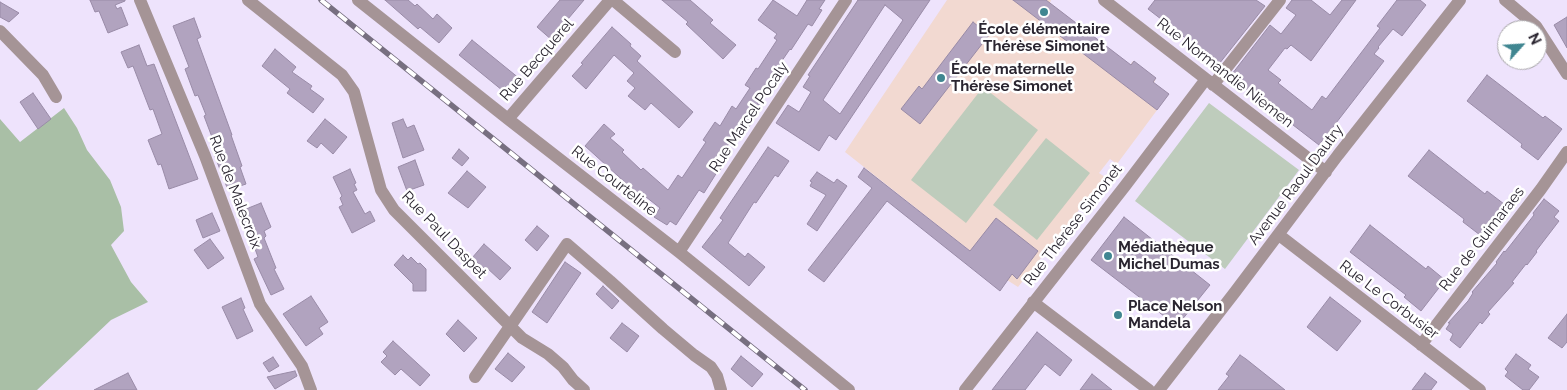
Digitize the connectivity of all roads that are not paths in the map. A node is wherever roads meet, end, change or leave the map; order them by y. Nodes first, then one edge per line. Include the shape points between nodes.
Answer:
1 (140, 0) edge
2 (248, 0) edge
3 (359, 0) edge
4 (611, 0) edge
5 (846, 0) edge
6 (1104, 0) edge
7 (1280, 0) edge
8 (1460, 0) edge
9 (1506, 0) edge
10 (0, 31) edge
11 (675, 52) dead end
12 (1567, 74) edge
13 (1210, 82) junction
14 (56, 98) dead end
15 (508, 119) junction
16 (1567, 152) edge
17 (1326, 172) junction
18 (1279, 235) junction
19 (679, 252) junction
20 (1029, 307) junction
21 (509, 325) junction
22 (1421, 345) junction
23 (475, 377) dead end
24 (310, 390) edge
25 (584, 390) edge
26 (721, 390) edge
27 (849, 390) edge
28 (964, 390) edge
29 (1148, 390) edge
30 (1159, 390) edge
31 (1480, 390) edge

1 - 24 street, Rue de Malecroix via 205,156 260,304 302,366
2 - 21 street, Rue Paul Daspet via 342,75 354,92 381,190 394,210
3 - 15 street, Rue Courteline
4 - 11 street
4 - 15 street, Rue Becquerel
5 - 19 street, Rue Marcel Pocaly
6 - 13 street, Rue Normandie Niemen
7 - 13 street, Rue Thérèse Simonet
8 - 17 street, Avenue Raoul Dautry
9 - 12 street via 1536,26
10 - 14 street via 43,74
13 - 17 street, Rue Normandie Niemen
13 - 20 street, Rue Thérèse Simonet
15 - 19 street, Rue Courteline
16 - 22 street, Rue de Guimaraes
17 - 18 street, Avenue Raoul Dautry
18 - 22 street, Rue Le Corbusier
18 - 30 street, Avenue Raoul Dautry
19 - 27 street, Rue Courteline
20 - 28 street, Rue Thérèse Simonet
20 - 29 street
21 - 23 street
21 - 25 street, Rue Paul Daspet via 563,367
21 - 26 street via 566,244 694,356 711,367
22 - 31 street, Rue Le Corbusier

